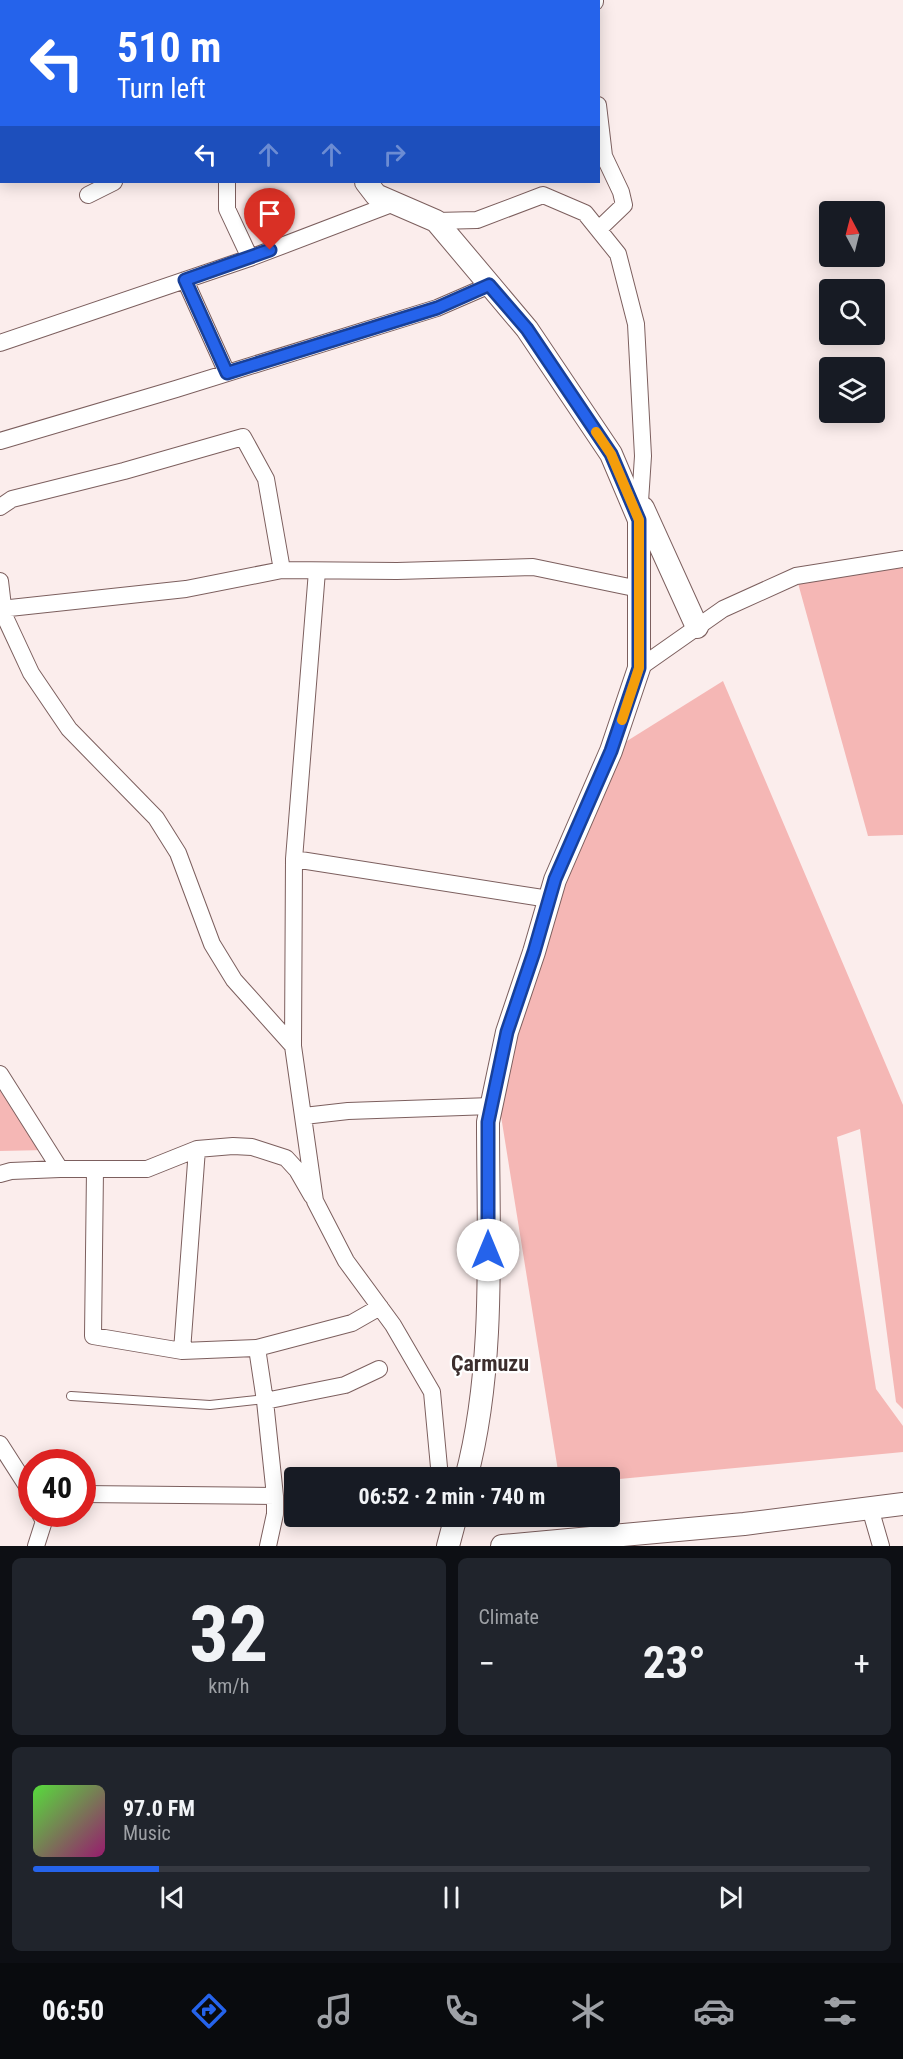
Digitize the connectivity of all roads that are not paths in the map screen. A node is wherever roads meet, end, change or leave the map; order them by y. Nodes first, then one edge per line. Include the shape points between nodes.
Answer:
1 (600, 122) edge
2 (112, 183) edge
3 (226, 183) edge
4 (367, 183) edge
5 (88, 195) dead end
6 (394, 203) junction
7 (436, 221) junction
8 (599, 229) junction
9 (250, 258) junction
10 (185, 280) junction
11 (489, 285) junction
12 (0, 343) edge
13 (227, 373) junction
14 (0, 441) edge
15 (0, 507) edge
16 (640, 511) junction
17 (903, 559) edge
18 (282, 570) junction
19 (317, 571) junction
20 (0, 581) edge
21 (639, 589) junction
22 (2, 609) edge
23 (697, 627) junction
24 (639, 668) junction
25 (294, 860) junction
26 (549, 899) junction
27 (293, 1046) junction
28 (0, 1074) edge
29 (491, 1106) junction
30 (304, 1116) junction
31 (197, 1149) junction
32 (60, 1169) junction
33 (95, 1170) junction
34 (0, 1174) edge
35 (315, 1201) junction
36 (380, 1307) junction
37 (257, 1348) junction
38 (182, 1351) junction
39 (379, 1369) dead end
40 (71, 1396) dead end
41 (265, 1400) junction
42 (0, 1444) edge
43 (439, 1467) edge
44 (469, 1467) edge
45 (18, 1472) edge
46 (96, 1494) edge
47 (275, 1496) junction
48 (903, 1504) edge
49 (870, 1508) junction
50 (42, 1527) edge
51 (445, 1527) edge
52 (453, 1527) edge
53 (36, 1546) edge
54 (268, 1546) edge
55 (447, 1546) edge
56 (502, 1546) edge
57 (881, 1546) edge

1 - 8 street via 604,156 624,205
2 - 5 street
3 - 9 street via 227,209
4 - 6 street via 376,195
6 - 7 street
6 - 9 street
7 - 8 street via 477,220 543,195 585,213
7 - 11 street
8 - 16 street via 618,254 636,324 643,456
9 - 10 street
10 - 12 street
10 - 13 street
11 - 13 street via 437,308
11 - 16 street via 527,329 611,454
13 - 14 street
15 - 18 street via 12,499 243,437 266,479
16 - 21 street
16 - 23 street
17 - 23 street via 796,576 723,609
18 - 19 street
18 - 22 street via 186,589
19 - 21 street via 533,567
19 - 25 street
20 - 22 street
21 - 24 street
22 - 27 street via 31,673 69,729 156,818 178,853 212,944 234,980
23 - 24 street
24 - 26 street via 611,751
25 - 26 street
25 - 27 street
26 - 29 street via 507,1032
27 - 30 street
28 - 32 street
29 - 30 street
29 - 44 street via 486,1342 476,1440
30 - 35 street
31 - 33 street via 147,1169
31 - 35 street via 252,1147 286,1158
31 - 38 street
32 - 33 street
32 - 34 street
33 - 38 street via 93,1336
35 - 36 street via 346,1261
36 - 37 street via 352,1323
36 - 43 street via 432,1392
37 - 38 street
37 - 41 street
39 - 41 street via 345,1385
40 - 41 lane via 210,1405
41 - 47 street
42 - 45 street
46 - 47 street
47 - 54 street
48 - 49 street
49 - 56 street
49 - 57 street
50 - 53 street
51 - 55 street
52 - 55 street

